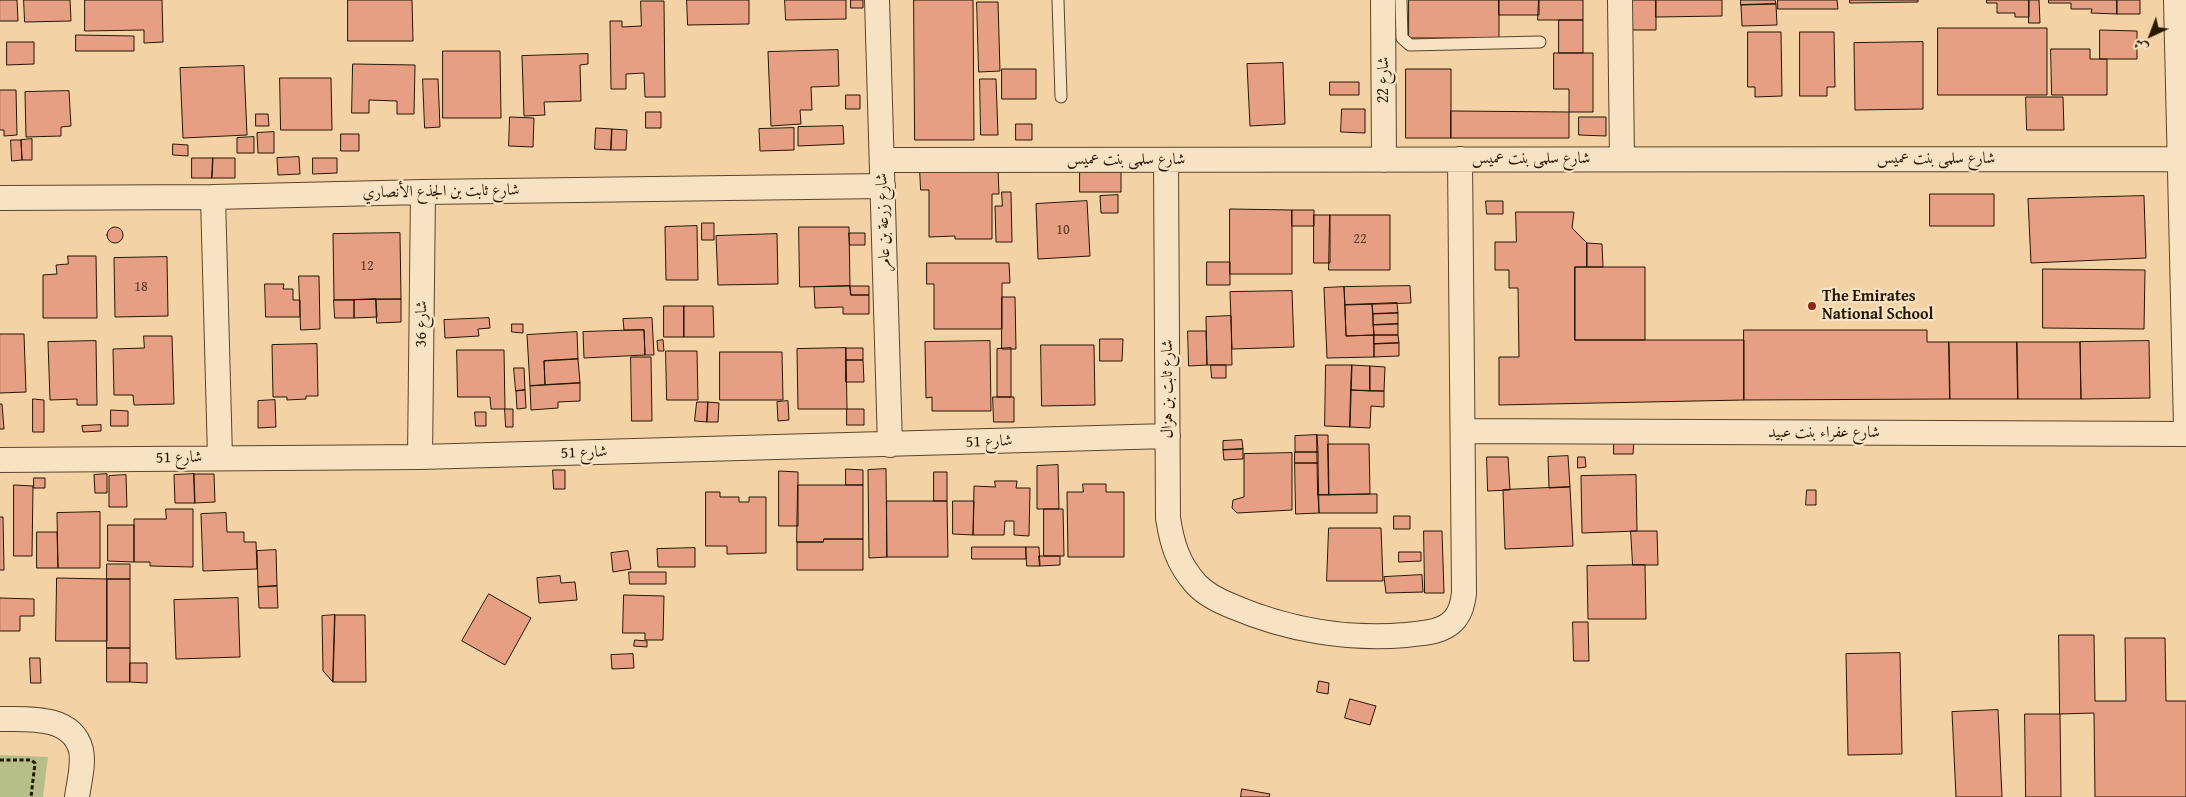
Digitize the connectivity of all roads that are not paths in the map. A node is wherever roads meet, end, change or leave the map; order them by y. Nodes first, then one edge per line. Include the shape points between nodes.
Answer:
1 (877, 0) edge
2 (1058, 0) edge
3 (1383, 0) edge
4 (1401, 0) edge
5 (1620, 0) edge
6 (2176, 0) edge
7 (1540, 42) dead end
8 (1061, 97) dead end
9 (1622, 159) junction
10 (2180, 159) junction
11 (882, 160) junction
12 (1166, 160) junction
13 (1384, 160) junction
14 (1460, 160) junction
15 (883, 186) junction
16 (424, 192) junction
17 (213, 197) junction
18 (0, 198) edge
19 (2186, 426) edge
20 (1463, 431) junction
21 (2186, 434) edge
22 (1168, 436) junction
23 (890, 445) junction
24 (220, 457) junction
25 (420, 457) junction
26 (0, 460) edge
27 (0, 719) edge
28 (77, 797) edge

1 - 11 street, شارع زرعة بن عامر
2 - 8 lane
3 - 13 street, شارع 22
4 - 7 lane via 1402,38 1410,45
5 - 9 street
6 - 10 street
9 - 10 street, شارع سلمى بنت عميس
9 - 14 street, شارع سلمى بنت عميس
10 - 19 street
11 - 12 street, شارع سلمى بنت عميس
11 - 15 street, شارع زرعة بن عامر
12 - 13 street, شارع سلمى بنت عميس
12 - 22 street, شارع ثابت بن هزال
13 - 14 street, شارع سلمى بنت عميس
14 - 20 street, شارع ثابت بن هزال
15 - 16 street, شارع ثابت بن الجذع الأنصاري
15 - 23 street, شارع زرعة بن عامر
16 - 17 street, شارع ثابت بن الجذع الأنصاري
16 - 25 street, شارع 36
17 - 18 street, شارع ثابت بن الجذع الأنصاري
17 - 24 street
20 - 21 street, شارع عفراء بنت عبيد
20 - 22 street, شارع ثابت بن هزال via 1462,608 1453,621 1440,629 1392,636 1356,636 1284,625 1217,600 1197,585 1181,566 1172,543 1168,518
22 - 23 street, شارع 51
23 - 25 street, شارع 51
24 - 25 street, شارع 51
24 - 26 street, شارع 51
27 - 28 street via 46,721 66,728 81,749

